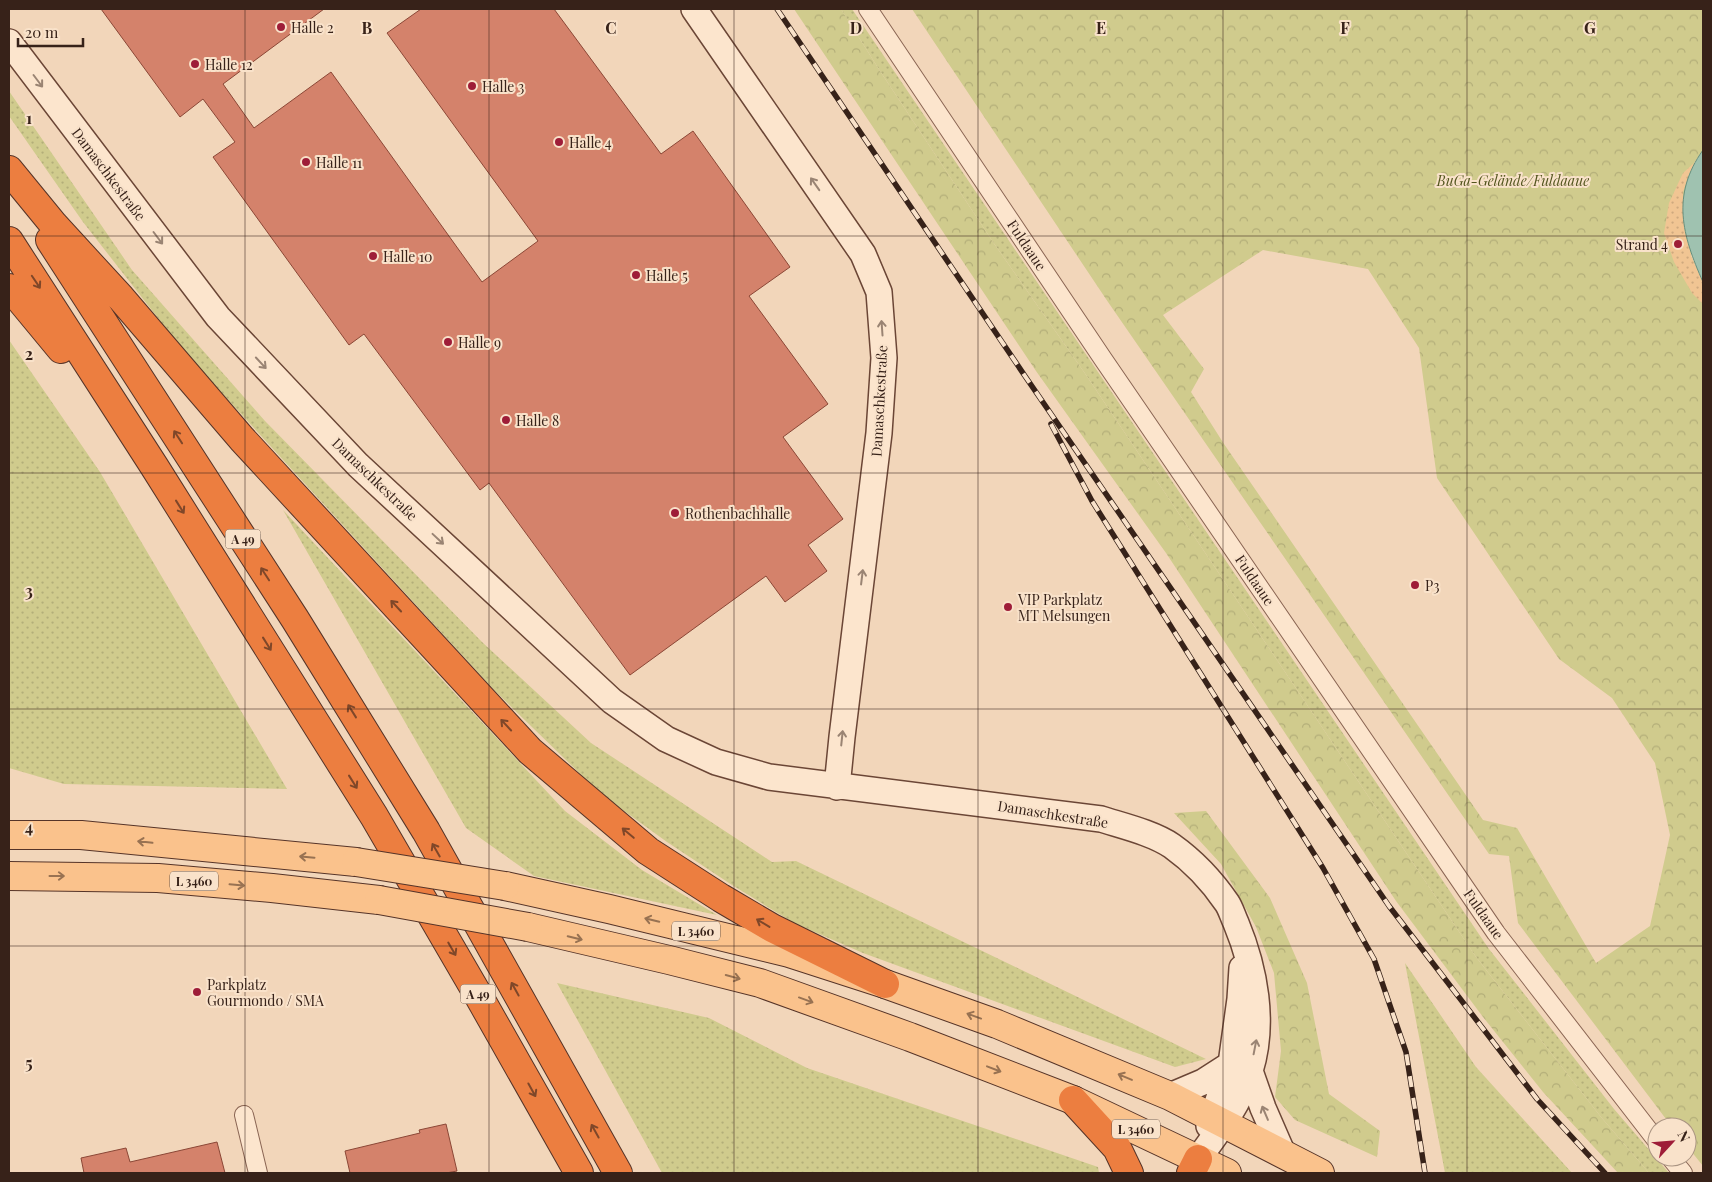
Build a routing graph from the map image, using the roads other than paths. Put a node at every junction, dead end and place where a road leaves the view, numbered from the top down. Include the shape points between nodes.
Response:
1 (694, 9) edge
2 (868, 9) edge
3 (9, 42) edge
4 (9, 170) edge
5 (9, 176) edge
6 (9, 241) edge
7 (9, 288) edge
8 (154, 466) junction
9 (837, 787) junction
10 (9, 834) edge
11 (9, 876) edge
12 (885, 984) junction
13 (1240, 1068) junction
14 (1170, 1096) junction
15 (1073, 1100) junction
16 (244, 1115) dead end
17 (1218, 1120) junction
18 (1647, 1128) edge
19 (1283, 1154) junction
20 (1195, 1166) edge
21 (258, 1173) edge
22 (579, 1173) edge
23 (618, 1173) edge
24 (1129, 1173) edge
25 (1227, 1173) edge
26 (1320, 1173) edge

9 -> 1 street, Damaschkestraße via 879,433 884,358 879,292 863,254
2 - 18 street, Fuldaaue via 1496,933
3 -> 9 street, Damaschkestraße via 218,317 358,465 612,701 666,740 716,762 769,777
12 -> 4 highway via 772,928 648,851 530,751 242,438
23 -> 5 highway, A 49 via 426,831 289,611
6 -> 8 highway, A 49
7 - 8 highway via 51,335
8 -> 22 highway, A 49 via 374,816
9 - 13 street, Damaschkestraße via 1101,819 1170,845 1195,864 1228,904 1244,943
12 -> 10 main road, L 3460, bridge via 789,953 505,886 356,862 81,835
11 -> 15 main road, L 3460, bridge via 158,878 272,888 379,900 528,927 760,984
14 -> 12 main road, L 3460 via 997,1024
13 - 14 street
13 - 17 street, Damaschkestraße via 1237,1100
19 -> 13 street, Damaschkestraße via 1263,1108
14 - 17 main road, L 3460
15 - 20 main road, L 3460
15 - 24 highway via 1117,1148
16 - 21 street
17 - 19 main road, L 3460
17 - 20 street, Damaschkestraße
19 - 26 main road, L 3460
20 - 25 main road, L 3460

